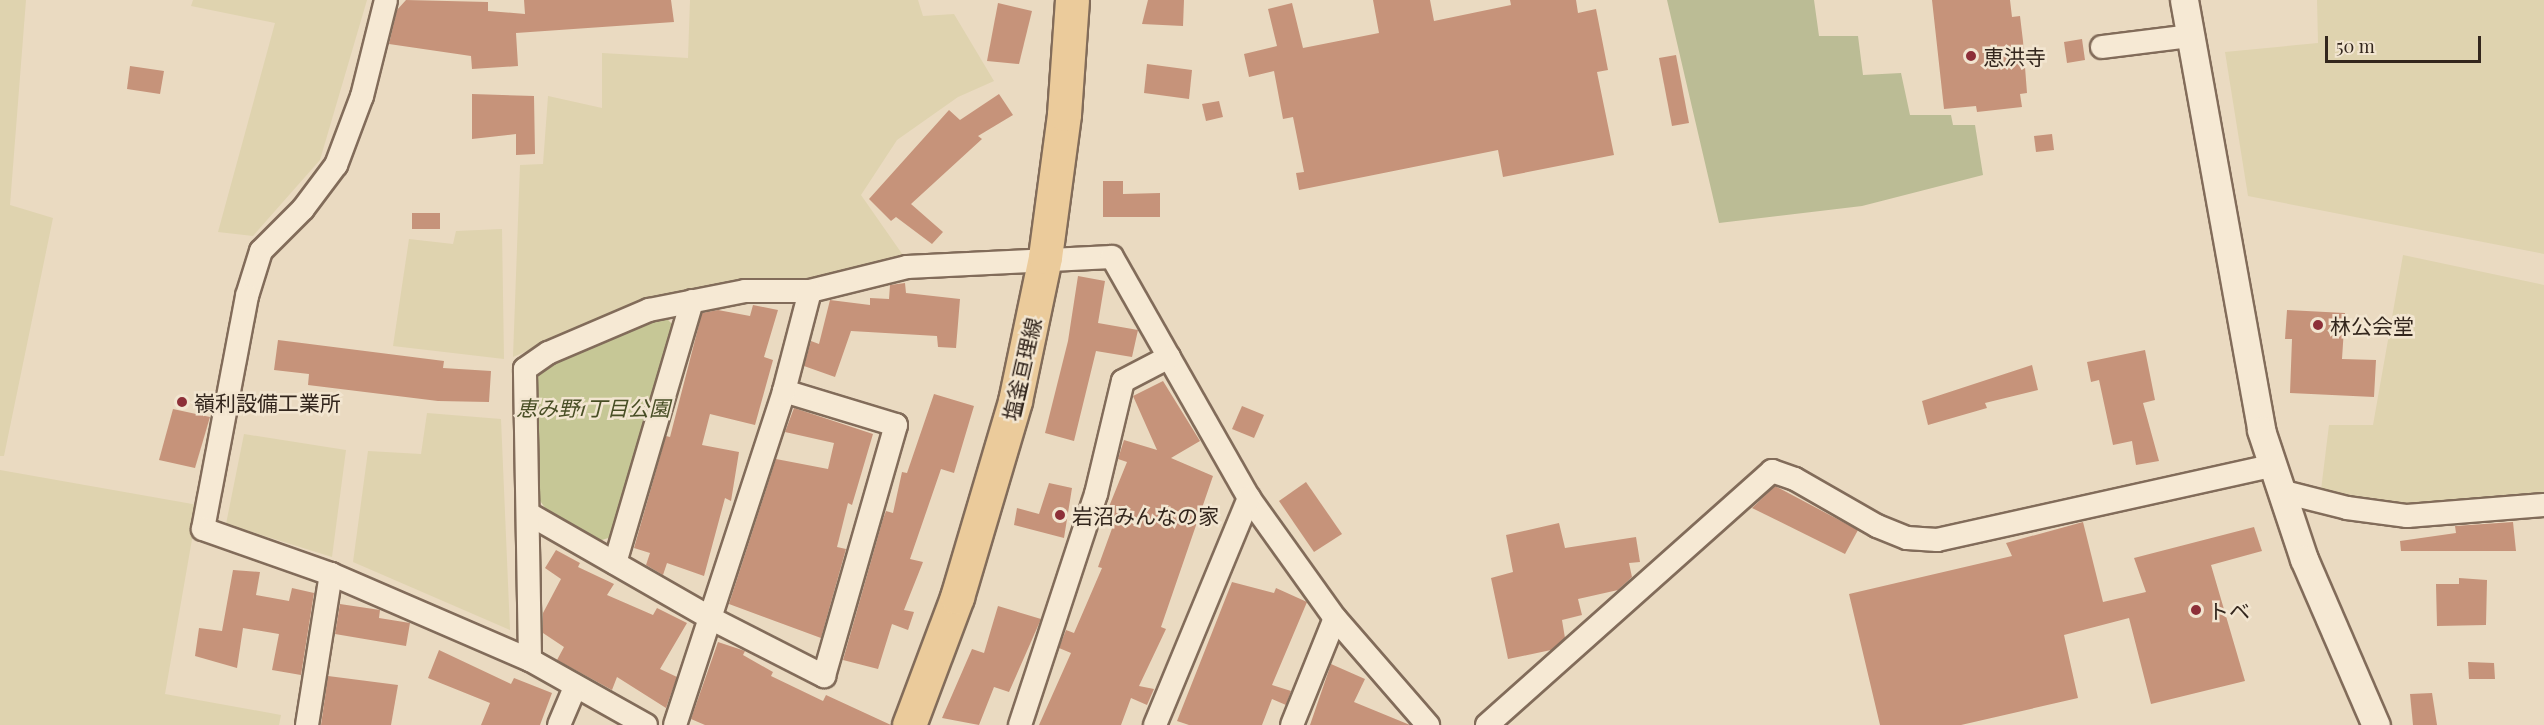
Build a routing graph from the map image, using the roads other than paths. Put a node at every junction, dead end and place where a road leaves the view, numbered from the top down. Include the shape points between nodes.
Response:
1 (386, 0) edge
2 (1072, 0) edge
3 (2184, 0) edge
4 (2190, 36) junction
5 (2102, 47) dead end
6 (1045, 257) junction
7 (810, 291) junction
8 (692, 301) junction
9 (1169, 357) junction
10 (784, 391) junction
11 (2276, 478) junction
12 (1249, 498) junction
13 (2544, 505) edge
14 (529, 514) junction
15 (615, 563) junction
16 (331, 574) junction
17 (1335, 618) junction
18 (712, 619) junction
19 (530, 660) junction
20 (574, 689) junction
21 (306, 725) edge
22 (559, 725) edge
23 (646, 725) edge
24 (675, 725) edge
25 (909, 725) edge
26 (1020, 725) edge
27 (1155, 725) edge
28 (1292, 725) edge
29 (1428, 725) edge
30 (1487, 725) edge
31 (2376, 725) edge

1 - 16 street via 362,96 336,165 303,209 261,251 247,296 202,529
2 - 6 main road, 塩釜亘理線 via 1064,114
3 - 4 street
4 - 5 street
4 - 11 street via 2261,430
6 - 7 street via 907,267
6 - 9 street via 1112,256
6 - 25 main road, 塩釜亘理線 via 999,462 957,597
7 - 8 street via 745,291
7 - 10 street
8 - 14 street via 649,310 548,352 525,369
8 - 15 street
9 - 12 street
9 - 26 street via 1123,381 1096,494
10 - 18 street
10 - 18 street via 896,424 824,676
11 - 13 street via 2347,508 2407,516
11 - 30 street via 1937,540 1908,538 1877,526 1795,478 1772,471
11 - 31 street
12 - 17 street
12 - 27 street
14 - 15 street
14 - 19 street
15 - 18 street
16 - 19 street
16 - 21 street
17 - 28 street
17 - 29 street
18 - 24 street
19 - 20 street
20 - 22 street
20 - 23 street

